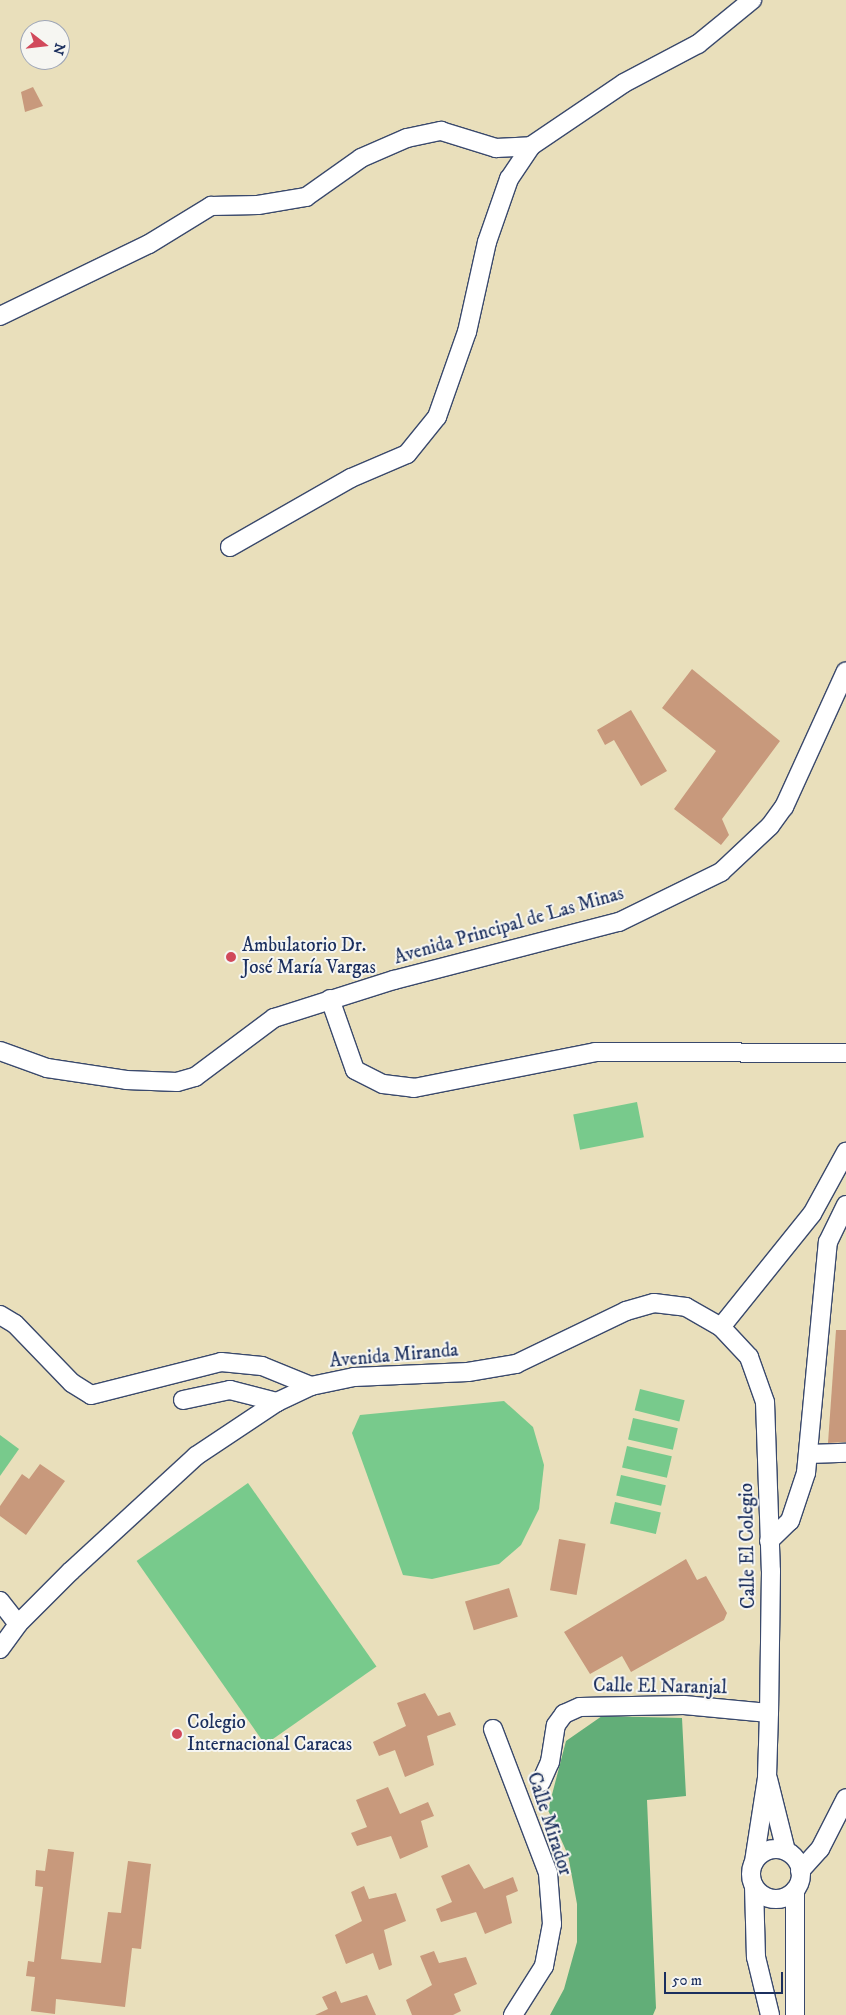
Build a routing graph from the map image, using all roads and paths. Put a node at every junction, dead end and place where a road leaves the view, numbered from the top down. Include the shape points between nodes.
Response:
1 (752, 0) edge
2 (531, 146) junction
3 (0, 316) edge
4 (230, 547) dead end
5 (846, 671) edge
6 (330, 999) junction
7 (0, 1051) edge
8 (846, 1053) edge
9 (846, 1152) edge
10 (846, 1205) edge
11 (0, 1316) edge
12 (722, 1327) junction
13 (311, 1386) junction
14 (183, 1400) dead end
15 (277, 1402) junction
16 (846, 1453) edge
17 (808, 1454) junction
18 (769, 1541) junction
19 (0, 1601) edge
20 (18, 1624) junction
21 (0, 1649) edge
22 (769, 1713) junction
23 (493, 1730) dead end
24 (767, 1778) junction
25 (541, 1782) dead end
26 (846, 1798) edge
27 (786, 1851) junction
28 (754, 1862) junction
29 (800, 1870) junction
30 (754, 1886) junction
31 (795, 1890) junction
32 (513, 2015) edge
33 (770, 2015) edge
34 (795, 2015) edge

1 - 2 street via 698,44 624,83
2 - 3 street via 496,148 441,131 407,138 361,158 306,197 258,205 211,206 149,244
2 - 4 street via 509,180 488,242 467,332 437,417 408,454 343,483
5 - 6 street, Avenida Principal de Las Minas via 784,807 721,872 619,922
6 - 7 street, Avenida Principal de Las Minas via 274,1018 195,1076 177,1082 126,1080 47,1068
6 - 8 street via 355,1070 383,1084 414,1088 595,1052
9 - 12 street via 812,1214
10 - 17 street via 828,1242
11 - 13 street via 15,1324 72,1382 92,1395 221,1362 262,1366
12 - 13 street, Avenida Miranda via 686,1306 654,1303 626,1311 516,1364 468,1372 354,1377
12 - 18 street, Calle El Colegio via 749,1357 765,1402
13 - 15 street, Avenida Miranda
14 - 15 street via 230,1390
15 - 20 street, Avenida Miranda via 196,1456
16 - 17 street
17 - 18 street via 790,1521
18 - 22 street, Calle El Colegio
19 - 20 street
20 - 21 street
22 - 24 street, Calle El Colegio
22 - 25 street, Calle El Naranjal via 684,1706 580,1707 564,1714 556,1725 550,1762
23 - 32 street, Calle Mirador via 548,1873 552,1924 544,1966
24 - 27 street, Calle El Colegio
24 - 28 street, Calle El Colegio
26 - 29 street via 820,1849
27 - 28 street via 768,1850
27 - 29 street, Calle El Colegio
28 - 30 street, Calle El Colegio
29 - 31 street
30 - 31 street via 773,1898
30 - 33 street, Calle El Colegio via 756,1957
31 - 34 street

